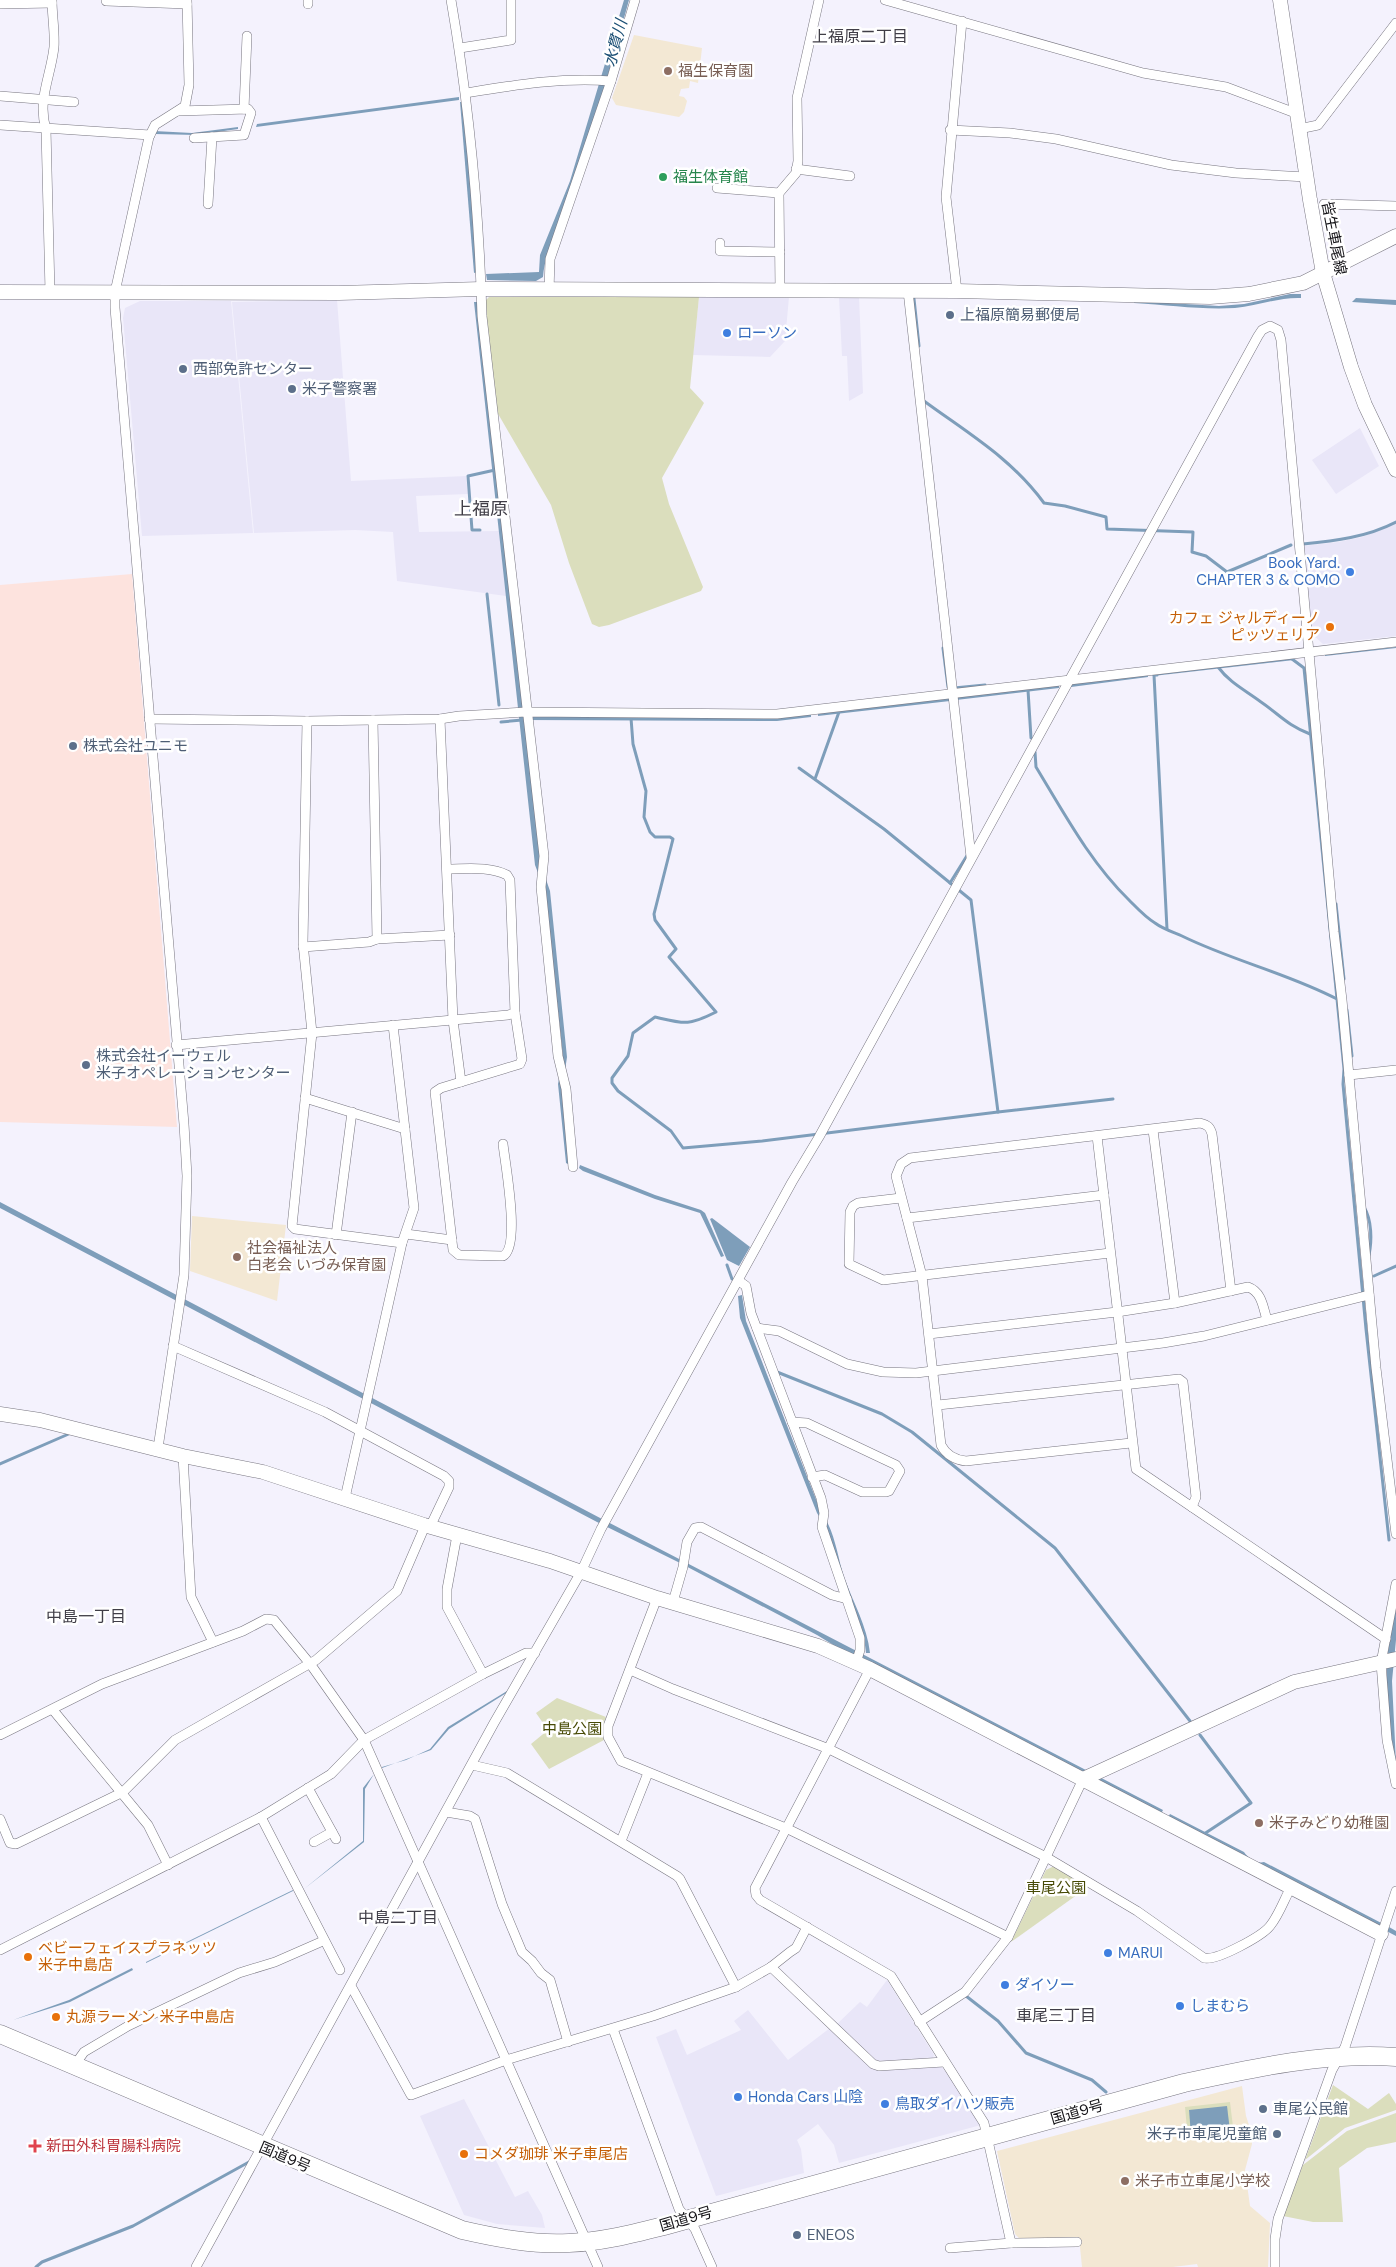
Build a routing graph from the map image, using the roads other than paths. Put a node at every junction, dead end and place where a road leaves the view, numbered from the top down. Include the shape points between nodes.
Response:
1 (451, 0) edge
2 (511, 0) edge
3 (635, 0) edge
4 (819, 0) edge
5 (885, 0) edge
6 (1280, 0) edge
7 (52, 1) edge
8 (106, 1) edge
9 (187, 2) edge
10 (0, 4) edge
11 (922, 5) edge
12 (962, 21) junction
13 (1396, 23) edge
14 (247, 36) dead end
15 (460, 48) junction
16 (611, 81) junction
17 (466, 93) junction
18 (0, 96) edge
19 (43, 98) junction
20 (74, 102) dead end
21 (244, 109) junction
22 (178, 110) junction
23 (1298, 114) junction
24 (0, 125) edge
25 (46, 129) junction
26 (1299, 129) junction
27 (950, 130) junction
28 (150, 135) junction
29 (212, 137) junction
30 (194, 138) dead end
31 (796, 169) junction
32 (850, 176) dead end
33 (1306, 177) junction
34 (718, 188) dead end
35 (779, 193) junction
36 (208, 204) dead end
37 (1324, 204) dead end
38 (1396, 206) edge
39 (1396, 236) edge
40 (720, 242) dead end
41 (780, 252) junction
42 (1323, 273) junction
43 (481, 290) junction
44 (549, 291) junction
45 (780, 291) junction
46 (908, 291) junction
47 (957, 291) junction
48 (0, 292) edge
49 (50, 292) junction
50 (115, 292) junction
51 (1396, 470) edge
52 (1396, 642) edge
53 (1308, 651) junction
54 (1068, 680) junction
55 (951, 694) junction
56 (527, 716) junction
57 (150, 719) junction
58 (440, 719) junction
59 (373, 720) junction
60 (307, 721) junction
61 (971, 857) junction
62 (447, 870) junction
63 (450, 935) junction
64 (377, 939) junction
65 (304, 948) junction
66 (516, 1012) junction
67 (453, 1020) junction
68 (393, 1025) junction
69 (312, 1033) junction
70 (176, 1045) junction
71 (1396, 1070) edge
72 (1349, 1075) junction
73 (461, 1082) junction
74 (305, 1098) junction
75 (352, 1112) junction
76 (405, 1129) junction
77 (1153, 1130) junction
78 (1097, 1136) junction
79 (504, 1144) dead end
80 (573, 1167) dead end
81 (1104, 1195) junction
82 (901, 1198) junction
83 (907, 1218) junction
84 (336, 1234) junction
85 (404, 1239) junction
86 (452, 1240) junction
87 (1110, 1254) junction
88 (922, 1276) junction
89 (739, 1281) junction
90 (1231, 1291) junction
91 (1369, 1295) junction
92 (1175, 1303) junction
93 (1117, 1312) junction
94 (1267, 1320) junction
95 (757, 1328) junction
96 (928, 1334) junction
97 (173, 1346) junction
98 (1121, 1348) junction
99 (934, 1371) junction
100 (1125, 1384) junction
101 (938, 1405) junction
102 (0, 1414) edge
103 (792, 1422) junction
104 (360, 1431) junction
105 (1132, 1443) junction
106 (158, 1448) junction
107 (183, 1456) junction
108 (812, 1477) junction
109 (345, 1498) junction
110 (1192, 1508) junction
111 (428, 1526) junction
112 (1396, 1534) edge
113 (457, 1535) junction
114 (581, 1572) junction
115 (1396, 1584) edge
116 (657, 1598) junction
117 (847, 1599) junction
118 (672, 1602) junction
119 (1386, 1640) junction
120 (213, 1642) junction
121 (535, 1653) junction
122 (858, 1656) junction
123 (1396, 1659) edge
124 (1381, 1663) junction
125 (311, 1664) junction
126 (870, 1669) junction
127 (630, 1670) junction
128 (483, 1674) junction
129 (53, 1710) junction
130 (0, 1735) edge
131 (364, 1740) junction
132 (828, 1749) junction
133 (472, 1765) junction
134 (648, 1773) junction
135 (1082, 1779) junction
136 (1396, 1784) edge
137 (308, 1788) junction
138 (123, 1792) junction
139 (446, 1812) junction
140 (261, 1817) junction
141 (0, 1819) edge
142 (788, 1829) junction
143 (621, 1841) junction
144 (314, 1842) dead end
145 (1046, 1857) junction
146 (419, 1863) junction
147 (168, 1865) junction
148 (1290, 1887) junction
149 (1396, 1891) edge
150 (806, 1927) junction
151 (1383, 1927) junction
152 (1008, 1937) junction
153 (323, 1941) junction
154 (0, 1950) edge
155 (771, 1967) junction
156 (340, 1970) dead end
157 (351, 1986) junction
158 (736, 1987) junction
159 (919, 2022) junction
160 (613, 2029) junction
161 (0, 2034) edge
162 (568, 2042) junction
163 (1340, 2057) junction
164 (1396, 2057) edge
165 (506, 2060) junction
166 (944, 2062) junction
167 (74, 2066) junction
168 (988, 2137) junction
169 (262, 2147) junction
170 (686, 2219) junction
171 (586, 2242) junction
172 (1077, 2242) dead end
173 (1011, 2243) junction
174 (950, 2248) dead end
175 (196, 2267) edge
176 (598, 2267) edge
177 (712, 2267) edge
178 (1275, 2267) edge

1 - 15 street
2 - 15 street via 511,40
3 - 16 street
4 - 31 street via 797,98
5 - 11 street
6 - 23 street, 皆生車尾線
7 - 10 street
7 - 19 street via 54,48
8 - 9 street
9 - 22 street via 189,85 185,106
11 - 12 street
12 - 23 street via 1143,72 1226,87
12 - 27 street
13 - 26 street via 1318,125
14 - 21 street
15 - 17 street
16 - 17 street via 546,81
16 - 44 street via 550,259
17 - 43 street
18 - 19 street
19 - 20 street
19 - 25 street
21 - 22 street
21 - 29 street via 248,109 252,117 244,135
22 - 28 street via 155,125
23 - 26 street, 皆生車尾線
24 - 25 street
25 - 28 street
25 - 49 street
26 - 33 street, 皆生車尾線
27 - 33 street via 1056,139 1172,165
27 - 47 street via 946,197
28 - 50 street
29 - 30 street
29 - 36 street
31 - 32 street
31 - 35 street
33 - 42 street, 皆生車尾線
34 - 35 street
35 - 41 street
37 - 38 street
39 - 42 street
40 - 41 street via 720,250
41 - 45 street
42 - 47 street via 1302,283 1274,290 1210,297
42 - 51 street, 皆生車尾線 via 1350,367
43 - 44 street
43 - 50 street
43 - 56 street
44 - 45 street
45 - 46 street
46 - 47 street
46 - 55 street
48 - 49 street
49 - 50 street
50 - 57 street
52 - 53 street
53 - 54 street
53 - 54 street via 1281,340 1278,330 1270,326 1258,336
53 - 72 street
54 - 55 street
54 - 61 street
55 - 56 street via 777,714
55 - 61 street
56 - 58 street via 516,712
56 - 80 street via 544,867 541,887
57 - 60 street
57 - 70 street
58 - 59 street
58 - 62 street
59 - 60 street
59 - 64 street
60 - 65 street
61 - 89 street
62 - 63 street
62 - 66 street via 476,869 508,875
63 - 64 street
63 - 67 street
64 - 65 street
65 - 69 street
66 - 67 street
66 - 73 street via 522,1056 520,1064
67 - 68 street
67 - 73 street
68 - 69 street
68 - 76 street
69 - 70 street
69 - 74 street
70 - 97 street via 187,1176 184,1275
71 - 72 street
72 - 91 street
73 - 86 street via 436,1090 435,1098
74 - 75 street
74 - 84 street via 292,1226
75 - 76 street
75 - 84 street
76 - 85 street via 414,1208
77 - 78 street
77 - 90 street via 1200,1123 1210,1128
77 - 92 street
78 - 81 street
78 - 82 street via 910,1158 901,1164 896,1176
79 - 86 street via 512,1225 507,1254 462,1256 454,1252
81 - 83 street
81 - 87 street
82 - 83 street
82 - 88 street via 853,1206 850,1212 849,1264 883,1280
83 - 88 street
84 - 85 street
85 - 86 street
85 - 104 street
87 - 88 street
87 - 93 street
88 - 96 street
89 - 95 street via 746,1286
89 - 114 street
90 - 92 street
90 - 94 street via 1253,1289 1260,1296
91 - 94 street
91 - 112 street
92 - 93 street
93 - 96 street
93 - 98 street
94 - 98 street via 1204,1336
95 - 99 street via 779,1331 847,1364 868,1370 898,1374
95 - 103 street
96 - 99 street
97 - 104 street via 325,1412
97 - 106 street
98 - 99 street
98 - 100 street
99 - 101 street
100 - 101 street
100 - 105 street
100 - 110 street via 1179,1379 1183,1382 1196,1497
101 - 105 street via 942,1445 946,1452 959,1460
102 - 106 street via 40,1420
103 - 108 street
103 - 108 street via 807,1423 896,1464 900,1471 886,1492 862,1492 825,1475
104 - 109 street
104 - 111 street via 449,1481 450,1487
105 - 110 street via 1136,1468
106 - 107 street
107 - 109 street via 263,1472
107 - 120 street via 191,1597
108 - 117 street via 821,1498 823,1518
109 - 111 street
110 - 119 street
111 - 113 street
111 - 125 street via 397,1591
113 - 114 street
113 - 128 street via 447,1589 448,1607
114 - 116 street
114 - 121 street
115 - 119 street
116 - 118 street
116 - 127 street
117 - 118 street via 832,1595 704,1528 695,1528 687,1542
117 - 122 street via 860,1638
118 - 122 street
119 - 124 street
120 - 125 street via 266,1619 274,1620
120 - 129 street via 102,1684
121 - 128 street via 526,1653
121 - 133 street
122 - 126 street
123 - 124 street
124 - 135 street via 1294,1682
124 - 136 street via 1387,1740
125 - 131 street
125 - 138 street via 175,1740
126 - 132 street
126 - 135 street
127 - 132 street
127 - 134 street via 607,1733 621,1761
128 - 131 street
129 - 130 street
129 - 138 street
131 - 137 street via 331,1774
131 - 146 street
132 - 142 street
132 - 145 street
133 - 139 street
133 - 143 street via 507,1773
134 - 142 street
134 - 143 street
135 - 145 street
135 - 148 street
137 - 140 street
137 - 144 street via 334,1836
138 - 141 street via 16,1844 10,1843
138 - 147 street via 148,1825
139 - 146 street
139 - 162 street via 470,1816 475,1820 518,1944 550,1980
140 - 147 street
140 - 153 street
142 - 150 street via 755,1892 760,1900
142 - 152 street
143 - 158 street via 680,1880
145 - 148 street via 1137,1911 1208,1959 1220,1956 1266,1930
145 - 152 street
146 - 157 street
146 - 165 street
147 - 154 street
148 - 151 street
149 - 151 street
150 - 155 street via 796,1948
150 - 159 street via 891,1976
151 - 163 street
152 - 159 street via 965,1992
153 - 156 street
153 - 167 street via 239,1973 128,2026 84,2052
155 - 158 street
155 - 166 street via 873,2064
157 - 165 street via 411,2095
157 - 169 street
158 - 160 street
159 - 166 street
160 - 162 street
160 - 170 street via 668,2183
161 - 167 highway, 国道9号
162 - 165 street
163 - 164 highway, 国道9号
163 - 168 highway, 国道9号 via 1245,2070 1184,2083
163 - 178 street via 1332,2070 1278,2219
165 - 171 street
166 - 168 street via 984,2123
167 - 169 highway, 国道9号
168 - 170 highway, 国道9号
168 - 173 street
169 - 171 highway, 国道9号 via 462,2230 534,2242
169 - 175 street
170 - 171 highway, 国道9号
170 - 177 street via 695,2229
171 - 176 street
172 - 173 street
173 - 174 street

